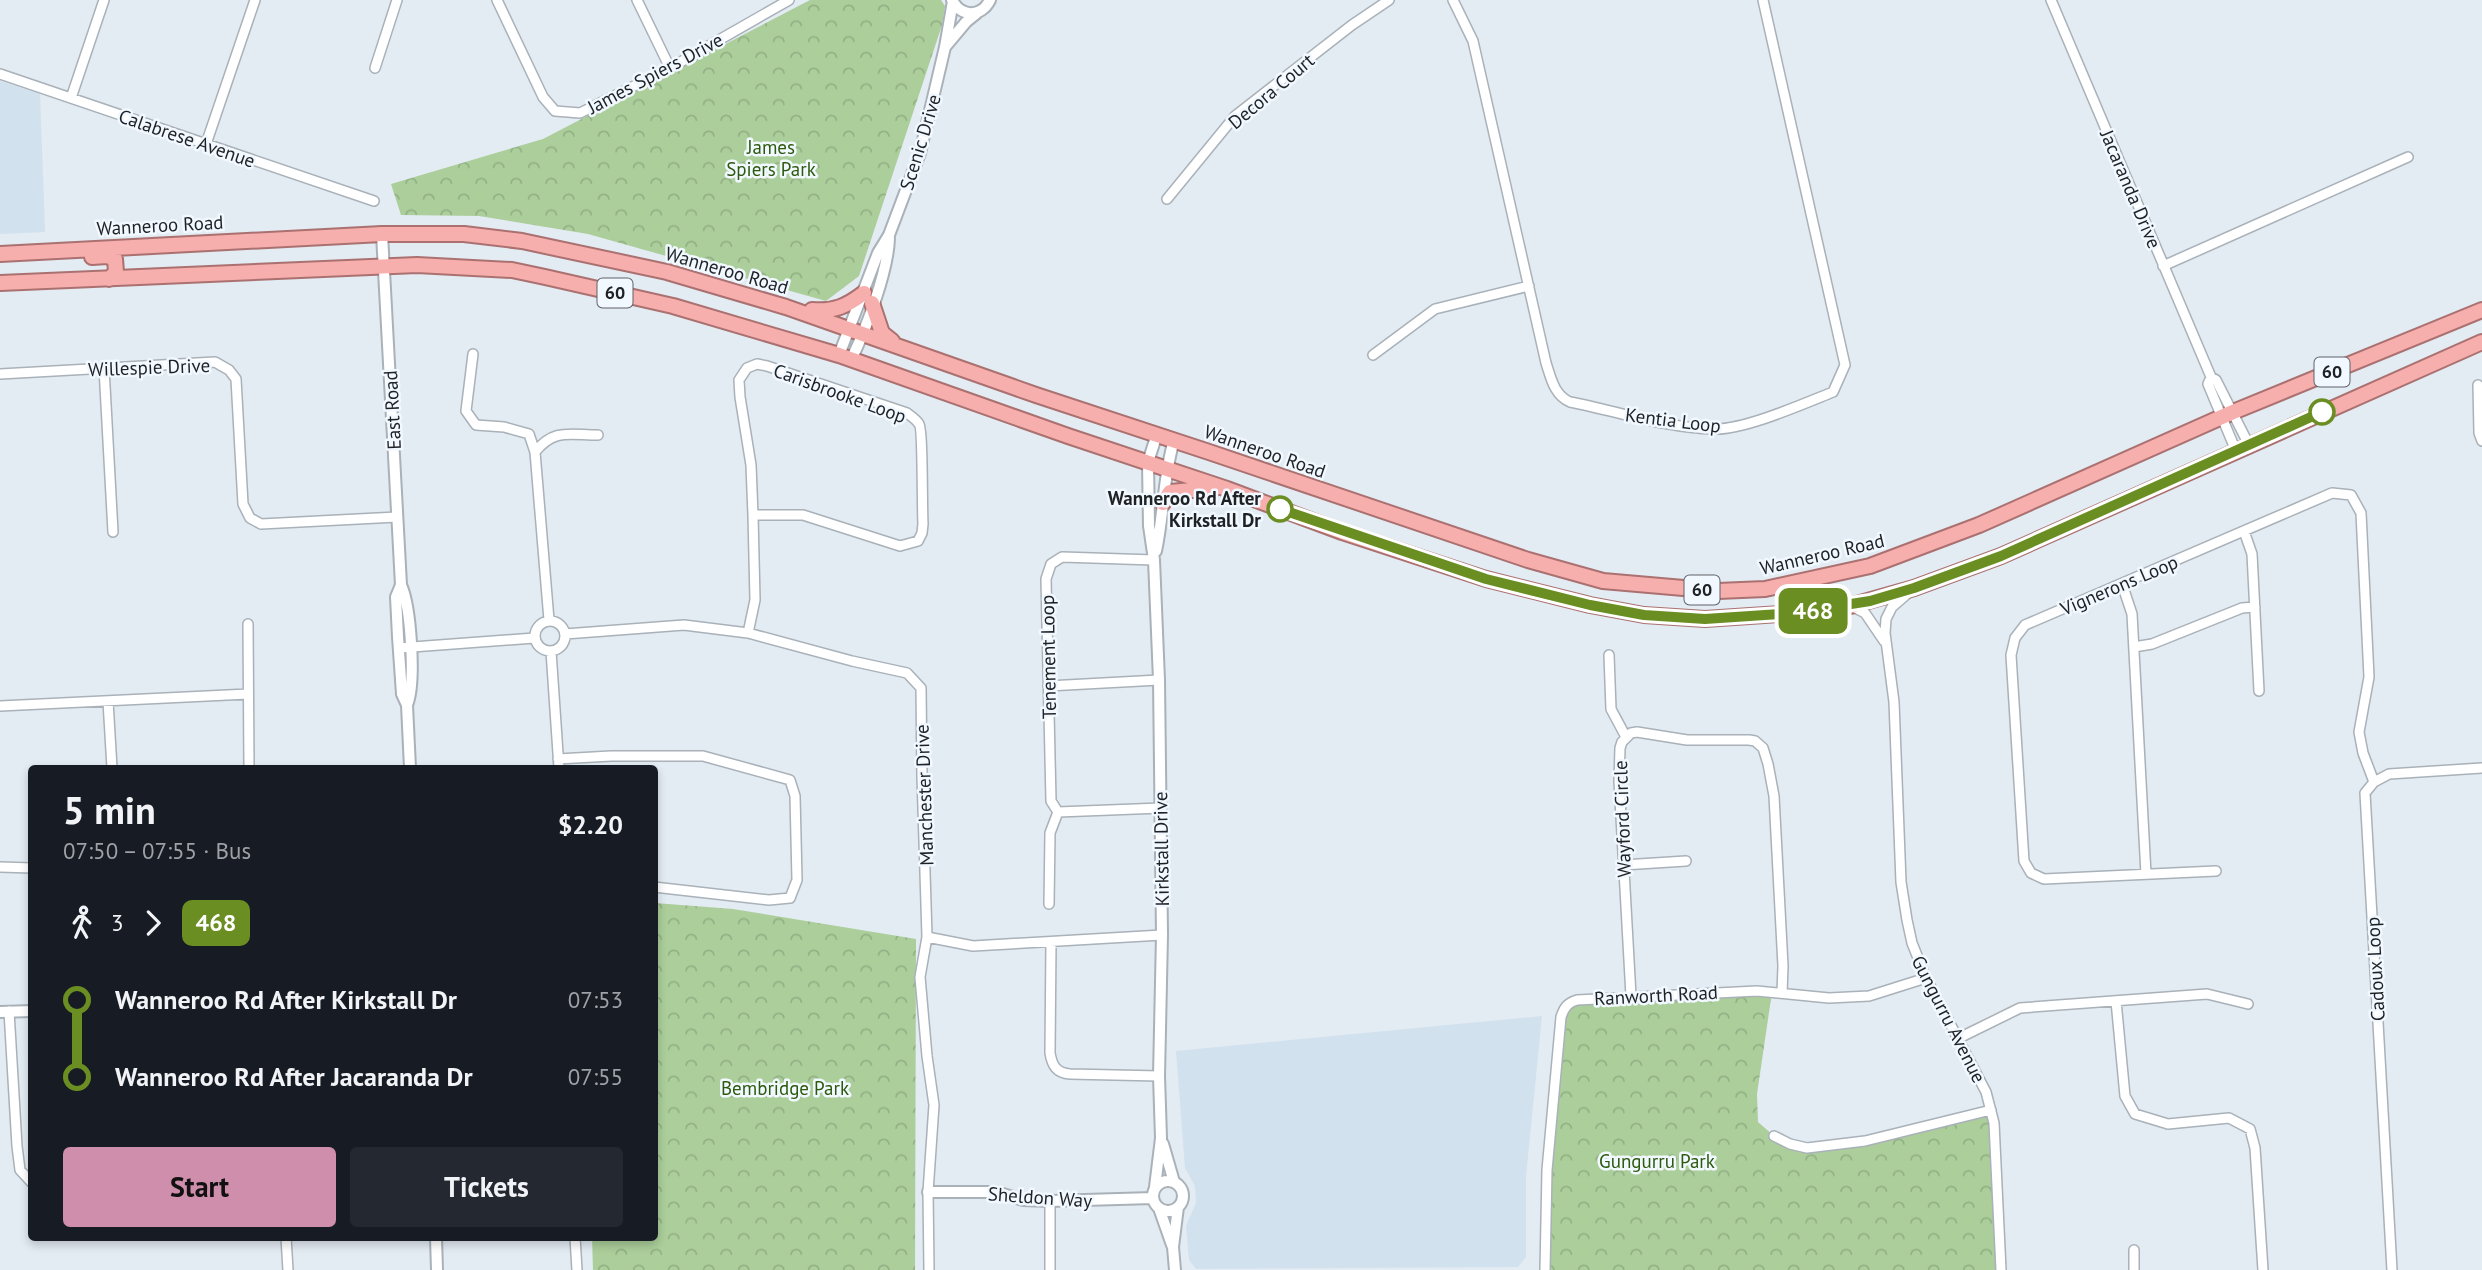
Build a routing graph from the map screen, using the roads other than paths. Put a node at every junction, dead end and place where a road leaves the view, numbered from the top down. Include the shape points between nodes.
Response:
1 (104, 0) edge
2 (255, 0) edge
3 (397, 0) edge
4 (497, 0) edge
5 (638, 0) edge
6 (789, 0) edge
7 (990, 0) edge
8 (1390, 0) edge
9 (1453, 0) edge
10 (1763, 0) edge
11 (952, 1) edge
12 (2055, 1) edge
13 (977, 13) junction
14 (945, 47) junction
15 (376, 68) dead end
16 (670, 68) junction
17 (0, 74) edge
18 (71, 98) junction
19 (206, 144) junction
20 (2408, 157) dead end
21 (1167, 199) dead end
22 (374, 201) dead end
23 (382, 234) junction
24 (0, 256) edge
25 (384, 266) junction
26 (2163, 266) junction
27 (109, 279) junction
28 (0, 283) edge
29 (1529, 286) junction
30 (868, 298) junction
31 (786, 307) junction
32 (2482, 310) edge
33 (857, 331) junction
34 (2482, 342) edge
35 (899, 346) junction
36 (473, 354) dead end
37 (1373, 355) dead end
38 (845, 358) junction
39 (104, 368) junction
40 (0, 374) edge
41 (2478, 385) dead end
42 (2227, 415) junction
43 (1157, 434) junction
44 (598, 435) dead end
45 (1174, 440) junction
46 (2482, 441) edge
47 (2242, 448) junction
48 (535, 452) junction
49 (1148, 463) junction
50 (1166, 468) junction
51 (1227, 489) junction
52 (1163, 503) junction
53 (752, 515) junction
54 (397, 517) junction
55 (113, 531) dead end
56 (2244, 531) junction
57 (1154, 560) junction
58 (2122, 583) junction
59 (1914, 588) junction
60 (1850, 606) junction
61 (2255, 607) junction
62 (548, 620) junction
63 (248, 624) dead end
64 (748, 633) junction
65 (565, 634) junction
66 (534, 638) junction
67 (1885, 642) junction
68 (2134, 647) junction
69 (405, 648) junction
70 (551, 651) junction
71 (1609, 655) dead end
72 (1159, 680) junction
73 (1048, 686) junction
74 (2259, 691) dead end
75 (248, 694) junction
76 (108, 701) junction
77 (0, 706) edge
78 (1626, 737) junction
79 (558, 764) edge
80 (112, 765) edge
81 (249, 765) edge
82 (410, 765) edge
83 (2482, 768) edge
84 (2374, 782) junction
85 (1161, 808) junction
86 (1058, 812) junction
87 (1686, 861) dead end
88 (1623, 865) junction
89 (0, 867) edge
90 (28, 868) edge
91 (2216, 871) dead end
92 (2146, 874) junction
93 (658, 887) edge
94 (1049, 904) dead end
95 (1162, 935) junction
96 (927, 937) junction
97 (1051, 942) junction
98 (1926, 978) junction
99 (1782, 993) junction
100 (1631, 996) junction
101 (2116, 1001) junction
102 (2248, 1004) dead end
103 (28, 1011) edge
104 (5, 1012) edge
105 (1957, 1039) junction
106 (1159, 1076) junction
107 (1991, 1110) junction
108 (1774, 1136) dead end
109 (1161, 1138) junction
110 (28, 1179) edge
111 (1174, 1182) junction
112 (928, 1192) junction
113 (1156, 1198) junction
114 (1050, 1201) junction
115 (1178, 1207) junction
116 (286, 1241) edge
117 (436, 1241) edge
118 (575, 1241) edge
119 (1173, 1247) junction
120 (2134, 1250) dead end
121 (288, 1270) edge
122 (437, 1270) edge
123 (577, 1270) edge
124 (929, 1270) edge
125 (1051, 1270) edge
126 (1175, 1270) edge
127 (1545, 1270) edge
128 (2001, 1270) edge
129 (2134, 1270) edge
130 (2263, 1270) edge
131 (2392, 1270) edge

1 - 18 street
2 - 19 street
3 - 15 street
4 - 16 street, James Spiers Drive via 543,97 555,111 580,113
5 - 16 street
6 - 16 street, James Spiers Drive
7 - 13 street, Scenic Drive
8 - 21 street, Decora Court via 1236,116
9 - 29 street, Kentia Loop via 1473,41
10 - 29 street, Kentia Loop via 1845,365 1833,392 1715,429 1637,419 1570,402 1556,390 1546,363
11 - 13 street via 962,12
11 - 14 street, Scenic Drive
12 - 26 street, Jacaranda Drive
13 - 14 street, Scenic Drive
14 - 30 street, Scenic Drive via 920,153 889,235 889,255
17 - 18 street, Calabrese Avenue
18 - 19 street, Calabrese Avenue
19 - 22 street, Calabrese Avenue
20 - 26 street
23 - 24 highway, Wanneroo Road / 60
23 - 25 street, East Road
23 - 31 highway, Wanneroo Road / 60 via 464,234 522,240 667,272
24 - 27 highway, 60 via 16,260 107,256 115,259 117,266
25 - 27 highway, 60
25 - 38 highway, 60 via 512,270 673,306
25 - 54 street, East Road
26 - 42 street, Jacaranda Drive via 2216,380
27 - 28 highway, 60
29 - 37 street via 1435,309
30 - 31 highway via 832,311
30 - 33 street, Scenic Drive
30 - 35 highway via 882,333
31 - 33 highway, Wanneroo Road / 60
32 - 42 highway, Wanneroo Road / 60
33 - 35 highway, Wanneroo Road / 60
33 - 38 street, Scenic Drive
34 - 47 highway, 60
35 - 43 highway, Wanneroo Road / 60
36 - 48 street via 466,411 476,425 529,434
38 - 49 highway, 60
39 - 40 street, Willespie Drive
39 - 54 street, Willespie Drive via 215,362 229,370 236,379 243,504 250,519 261,524
39 - 55 street
41 - 46 street
42 - 45 highway, Wanneroo Road / 60 via 1979,525 1870,566 1739,592 1603,581
42 - 47 street, Jacaranda Drive
43 - 45 highway, Wanneroo Road / 60
43 - 49 street, Kirkstall Drive
44 - 48 street via 559,435 545,439
45 - 50 street, Kirkstall Drive
47 - 59 highway, 60 via 2001,556
48 - 62 street
49 - 50 highway, 60
49 - 57 street, Kirkstall Drive
50 - 51 highway, 60
50 - 52 street, Kirkstall Drive
51 - 52 highway via 1170,492
51 - 60 highway, 60 via 1486,579 1603,608 1705,619
52 - 57 street, Kirkstall Drive
53 - 53 street, Carisbrooke Loop via 751,465 739,389 747,368 767,366 907,413 920,425 923,524 918,541 900,546 803,515
53 - 64 street, Carisbrooke Loop via 755,600
54 - 69 street, East Road via 401,585 407,598
56 - 58 street, Vignerons Loop
56 - 61 street via 2252,554
56 - 84 street, Vignerons Loop via 2333,493 2351,495 2361,513 2369,677 2360,732
57 - 72 street, Kirkstall Drive
57 - 73 street, Tenement Loop via 1062,557 1051,564 1046,579
58 - 68 street via 2132,614
58 - 92 street, Vignerons Loop via 2025,625 2015,638 2011,655 2024,861 2031,873 2044,879
59 - 60 highway, 60
59 - 67 street, Gungurru Avenue via 1892,607 1886,619
60 - 67 street, Gungurru Avenue via 1865,613
61 - 68 street
61 - 74 street
62 - 65 street via 558,622
62 - 66 street via 536,628
63 - 75 street
64 - 65 street, Manchester Drive via 684,625
64 - 96 street, Manchester Drive via 907,673 921,688
65 - 70 street via 563,644
66 - 69 street
66 - 70 street via 542,649
67 - 98 street, Gungurru Avenue via 1894,702 1901,882 1912,943
68 - 92 street
69 - 82 street, East Road via 412,693 407,705
70 - 79 street
71 - 78 street via 1611,709
72 - 73 street
72 - 85 street, Kirkstall Drive
73 - 86 street, Tenement Loop via 1051,802
75 - 76 street
75 - 81 street
76 - 77 street
76 - 80 street
78 - 88 street, Wayford Circle via 1620,748 1619,781
78 - 99 street, Wayford Circle via 1637,732 1686,740 1749,740 1763,748 1774,796
79 - 93 street via 611,756 703,756 790,780 795,796 797,880 790,898 769,900
83 - 84 street via 2389,774
84 - 131 street, Cadoux Loop via 2365,793
85 - 86 street
85 - 95 street, Kirkstall Drive
86 - 94 street, Tenement Loop via 1050,833
87 - 88 street
88 - 100 street, Wayford Circle
89 - 90 street
91 - 92 street, Vignerons Loop
95 - 97 street
95 - 106 street, Kirkstall Drive
96 - 97 street via 973,946
96 - 112 street, Manchester Drive via 920,977 934,1105
97 - 106 street via 1050,1053 1054,1067 1063,1074
98 - 99 street, Ranworth Road via 1869,996
98 - 105 street, Gungurru Avenue
99 - 100 street, Ranworth Road
100 - 127 street, Ranworth Road via 1577,1000 1563,1009 1546,1170
101 - 102 street via 2207,994
101 - 105 street via 2020,1008
101 - 130 street via 2125,1096 2135,1114 2168,1124 2229,1118 2250,1129
103 - 104 street
104 - 110 street via 20,1170
105 - 107 street, Gungurru Avenue
106 - 109 street, Kirkstall Drive
107 - 108 street via 1864,1142 1807,1148
107 - 128 street, Gungurru Avenue
109 - 111 street, Kirkstall Drive
109 - 113 street, Kirkstall Drive
111 - 113 street via 1165,1181
111 - 115 street via 1182,1194
112 - 114 street, Sheldon Way via 996,1192
112 - 124 street, Manchester Drive
113 - 114 street, Sheldon Way
113 - 115 street via 1170,1211
113 - 119 street, Kirkstall Drive
114 - 125 street
115 - 119 street, Kirkstall Drive
116 - 121 street
117 - 122 street
118 - 123 street
119 - 126 street, Kirkstall Drive
120 - 129 street

